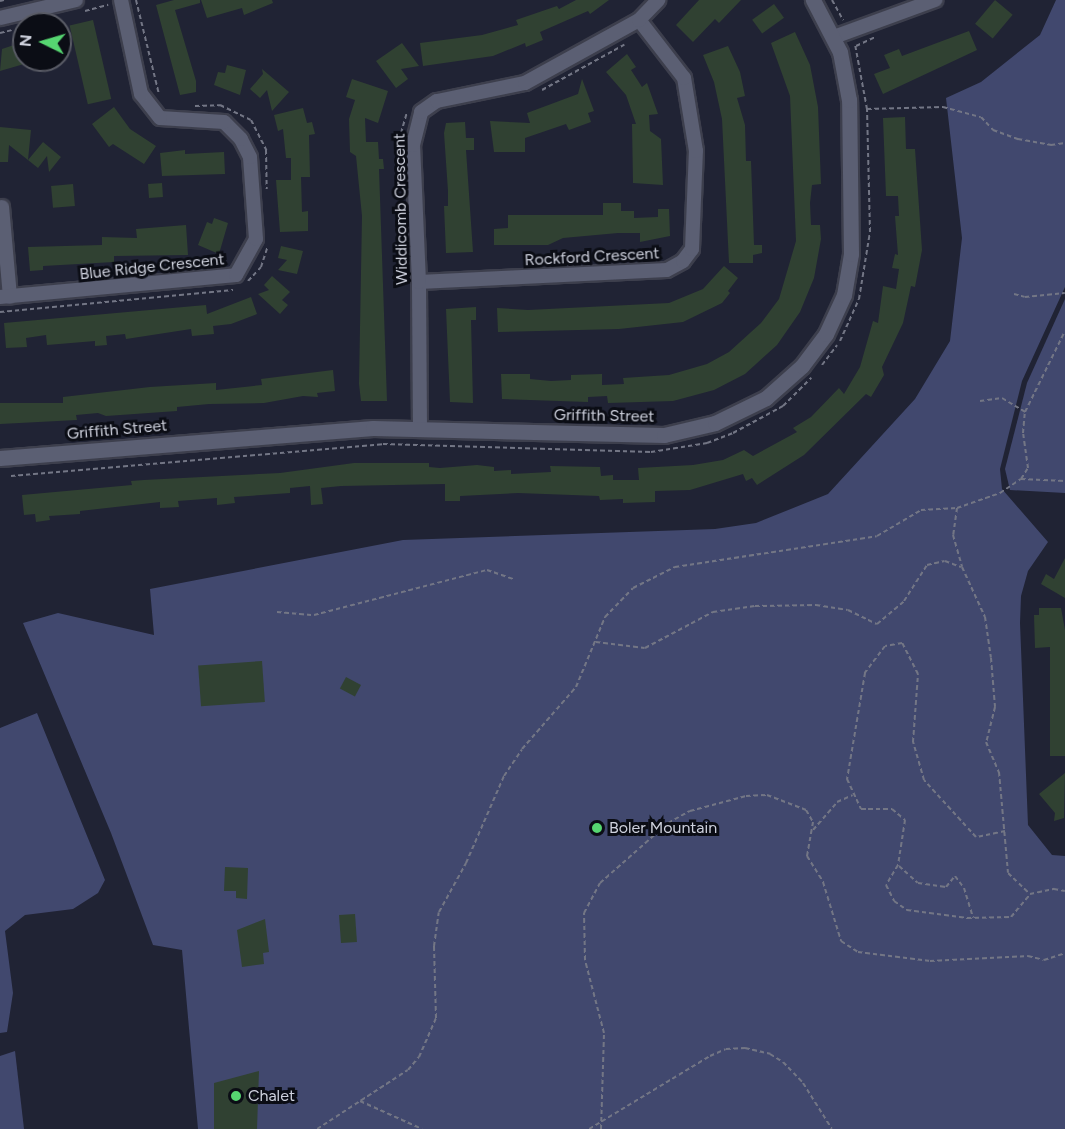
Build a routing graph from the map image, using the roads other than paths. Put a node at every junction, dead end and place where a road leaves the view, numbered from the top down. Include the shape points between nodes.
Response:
1 (76, 0) edge
2 (121, 0) edge
3 (658, 0) edge
4 (813, 0) edge
5 (935, 0) edge
6 (0, 18) edge
7 (639, 20) junction
8 (834, 37) junction
9 (2, 207) dead end
10 (419, 282) junction
11 (5, 297) edge
12 (420, 429) junction
13 (0, 458) edge

1 - 6 street
2 - 11 street, Blue Ridge Crescent via 141,94 160,118 224,122 241,139 250,157 256,239 236,275
3 - 7 street, Widdicomb Crescent
4 - 8 street, Griffith Street
5 - 8 street
7 - 10 street, Widdicomb Crescent via 525,83 437,101 421,112 413,145
7 - 10 street, Rockford Crescent via 684,78 696,151 692,249 683,261 667,270
8 - 12 street, Griffith Street via 849,100 851,254 844,295 826,334 802,366 766,398 715,423 664,435
9 - 11 street
10 - 12 street, Widdicomb Crescent
12 - 13 street, Griffith Street via 373,428

